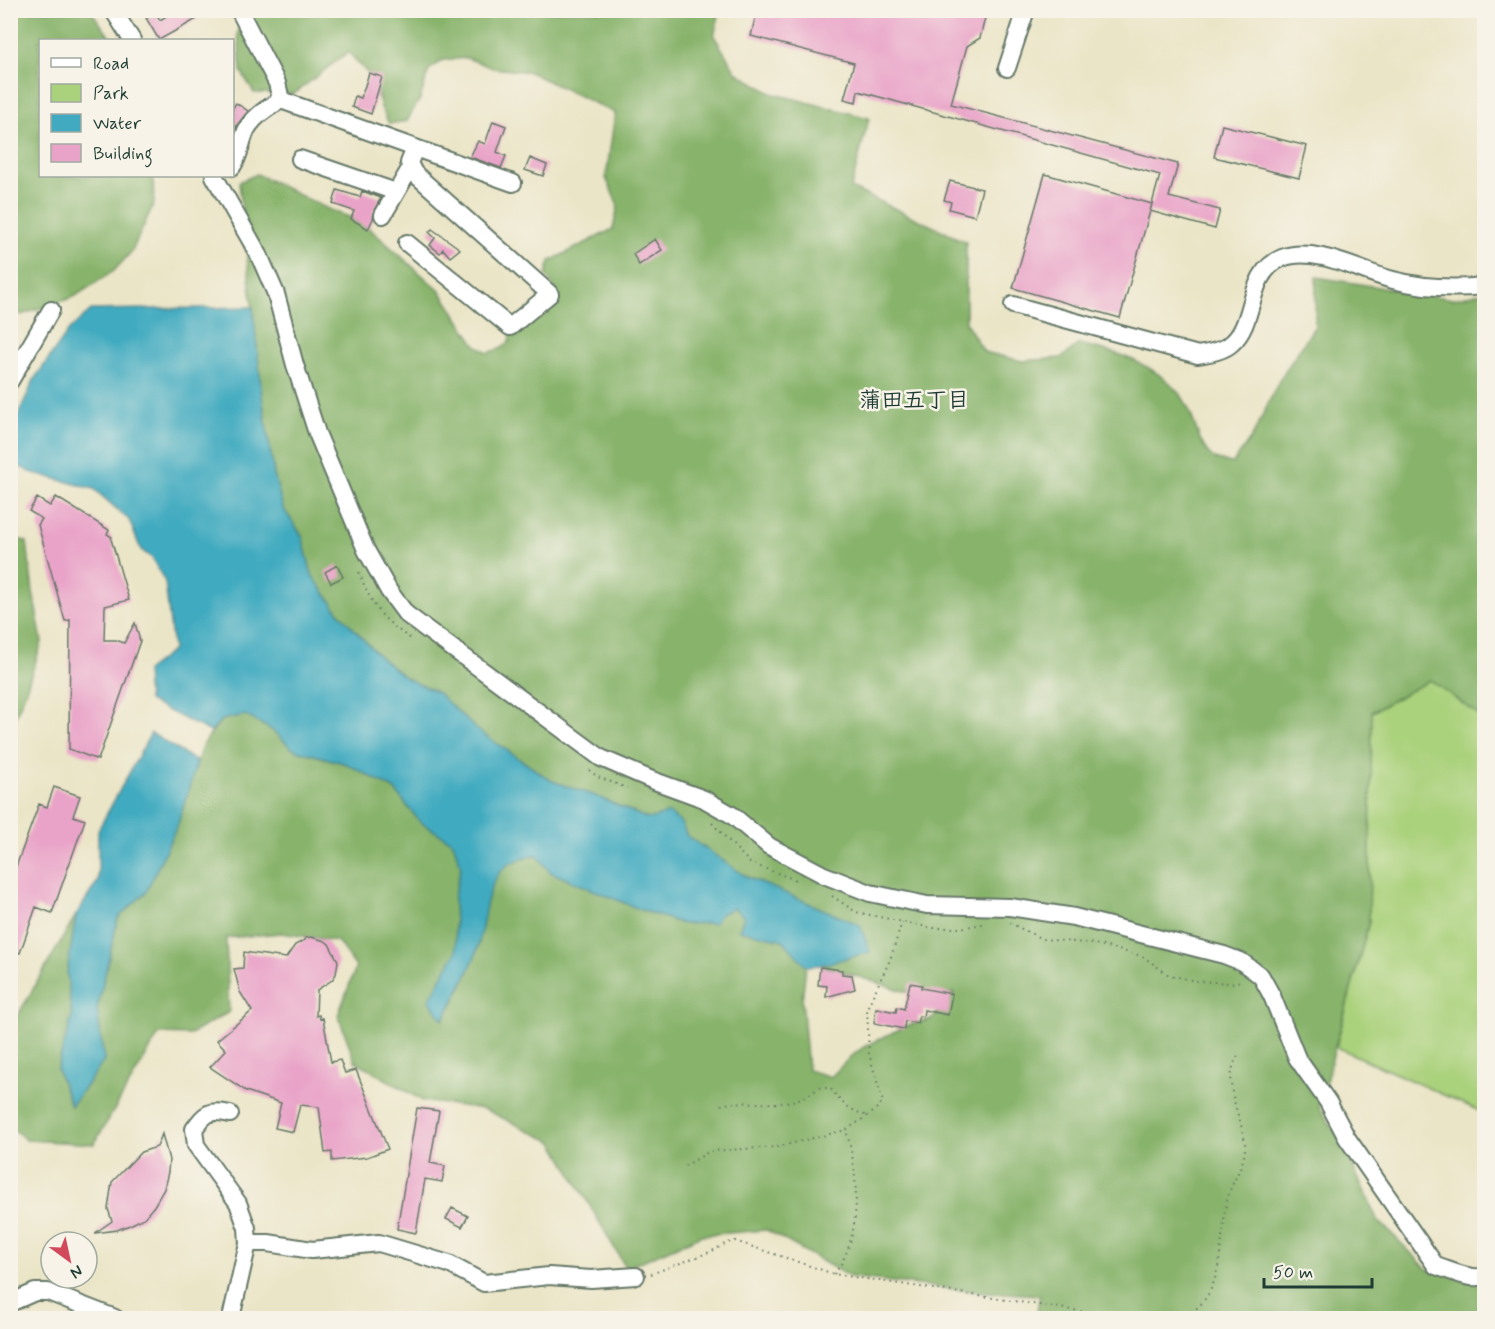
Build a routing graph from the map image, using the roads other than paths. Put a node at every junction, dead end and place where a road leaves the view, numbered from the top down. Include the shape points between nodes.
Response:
1 (113, 10) edge
2 (239, 10) edge
3 (1026, 10) edge
4 (131, 39) edge
5 (1007, 68) dead end
6 (281, 100) junction
7 (415, 148) junction
8 (300, 159) dead end
9 (234, 164) edge
10 (411, 167) junction
11 (220, 179) edge
12 (513, 183) dead end
13 (396, 192) junction
14 (382, 215) dead end
15 (407, 243) dead end
16 (1485, 286) edge
17 (1013, 305) dead end
18 (51, 310) dead end
19 (10, 381) edge
20 (230, 1113) dead end
21 (248, 1243) junction
22 (636, 1276) road end
23 (1485, 1276) edge
24 (10, 1303) edge
25 (115, 1318) edge
26 (231, 1318) edge

1 - 4 street
2 - 6 street via 277,83
3 - 5 street
6 - 7 street
6 - 9 street via 256,117 244,133
7 - 10 street
7 - 12 street
8 - 13 street
10 - 13 street
10 - 15 street via 550,294 510,327
11 - 23 street via 276,294 317,433 366,550 406,614 601,758 704,799 732,815 769,846 824,875 870,893 927,905 1010,907 1074,917 1242,962 1261,976 1297,1058 1436,1266 1459,1274
13 - 14 street
16 - 17 street via 1455,289 1394,280 1317,255 1296,255 1280,259 1265,272 1243,330 1231,345 1198,355
18 - 19 street
20 - 21 street via 216,1111 205,1115 194,1129 196,1145 238,1203
21 - 22 street via 312,1250 379,1244 449,1264 484,1283 549,1276
21 - 26 street
24 - 25 street via 35,1292 48,1292

